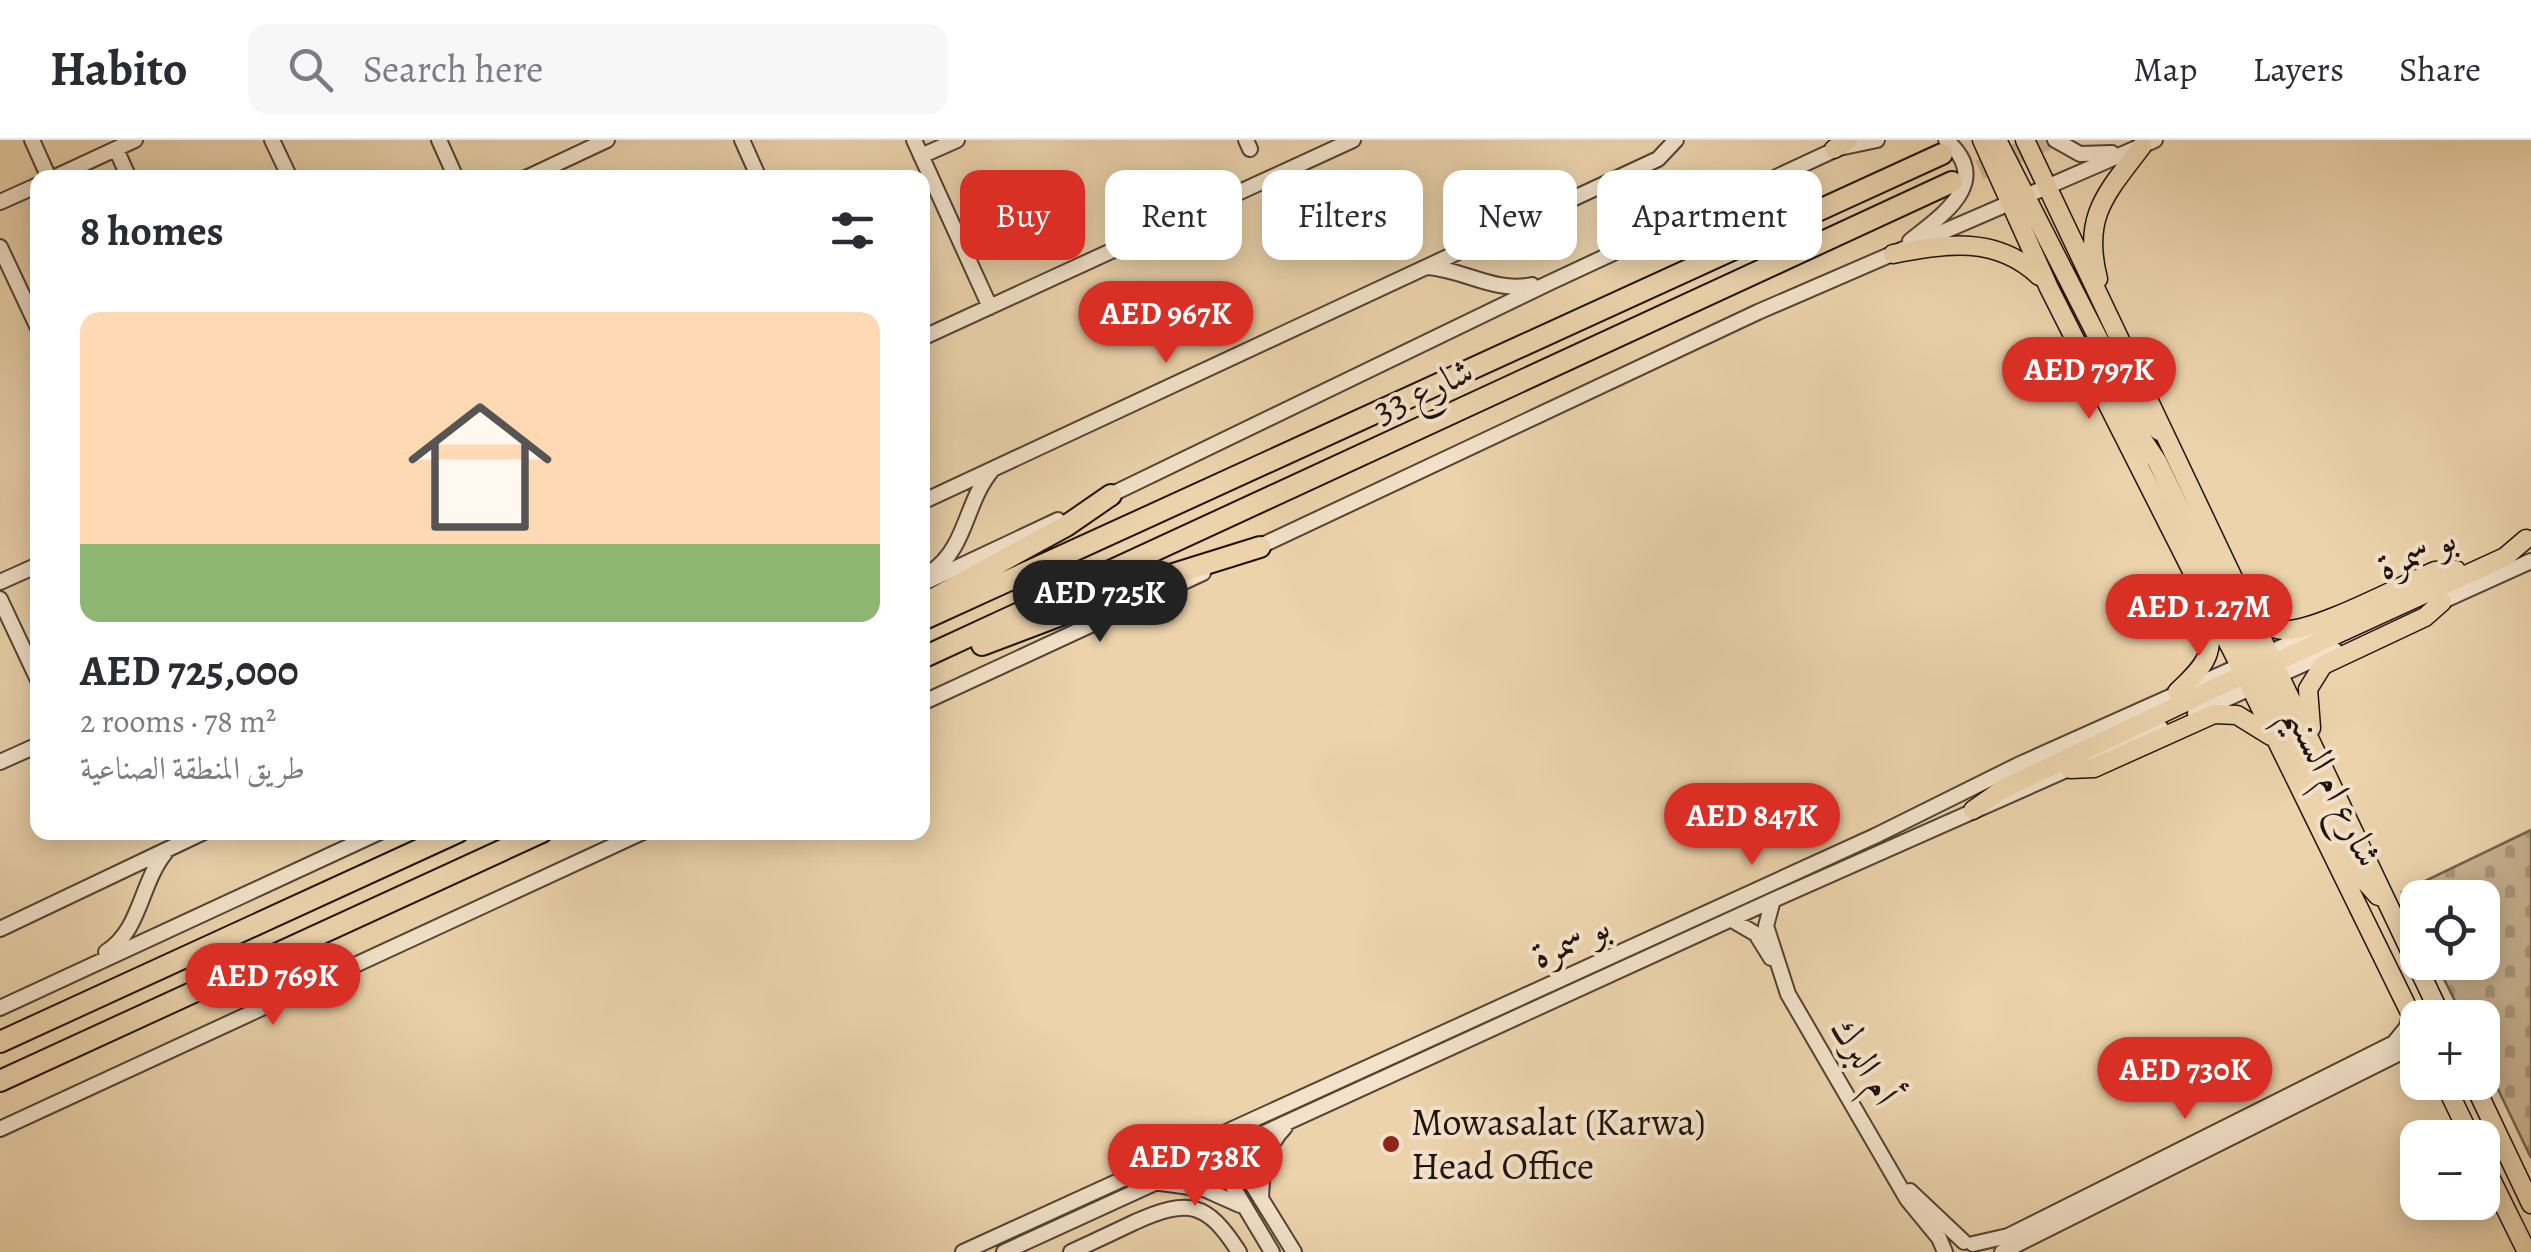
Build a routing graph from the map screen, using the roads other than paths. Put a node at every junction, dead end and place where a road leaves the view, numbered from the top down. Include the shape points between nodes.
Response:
1 (32, 140) edge
2 (136, 140) edge
3 (272, 140) edge
4 (439, 140) edge
5 (607, 140) edge
6 (742, 140) edge
7 (914, 140) edge
8 (957, 140) edge
9 (1353, 140) edge
10 (1676, 140) edge
11 (1856, 140) edge
12 (1877, 140) edge
13 (1982, 140) edge
14 (2000, 140) edge
15 (2025, 140) edge
16 (2055, 140) edge
17 (2148, 143) edge
18 (1841, 145) edge
19 (1944, 147) edge
20 (116, 149) junction
21 (921, 156) junction
22 (47, 170) edge
23 (69, 170) edge
24 (125, 170) edge
25 (286, 170) edge
26 (452, 170) edge
27 (543, 170) edge
28 (755, 170) edge
29 (927, 170) edge
30 (930, 176) edge
31 (1952, 182) tunnel mouth
32 (2046, 187) junction
33 (30, 188) edge
34 (2018, 200) junction
35 (0, 202) edge
36 (0, 246) edge
37 (1894, 254) junction
38 (1427, 266) junction
39 (1551, 282) junction
40 (2049, 288) junction
41 (990, 307) junction
42 (30, 311) edge
43 (2108, 318) junction
44 (930, 334) edge
45 (2072, 336) junction
46 (2170, 442) junction
47 (997, 465) junction
48 (1112, 495) junction
49 (930, 498) edge
50 (2173, 533) junction
51 (2529, 538) edge
52 (1260, 547) junction
53 (2531, 561) edge
54 (30, 569) edge
55 (2456, 570) junction
56 (930, 575) edge
57 (930, 577) edge
58 (0, 582) edge
59 (2233, 584) junction
60 (0, 598) edge
61 (930, 600) edge
62 (2442, 602) junction
63 (930, 616) edge
64 (930, 657) edge
65 (930, 658) edge
66 (30, 663) edge
67 (2258, 670) junction
68 (2177, 692) junction
69 (930, 699) edge
70 (2274, 739) junction
71 (30, 749) edge
72 (0, 762) edge
73 (2320, 762) junction
74 (2070, 769) junction
75 (1973, 810) junction
76 (186, 840) edge
77 (363, 840) edge
78 (441, 840) edge
79 (525, 840) edge
80 (626, 840) edge
81 (169, 848) junction
82 (1773, 900) junction
83 (2390, 908) junction
84 (1732, 920) junction
85 (0, 930) edge
86 (1778, 967) junction
87 (66, 977) junction
88 (2403, 1000) edge
89 (2433, 1000) edge
90 (0, 1008) edge
91 (2400, 1036) edge
92 (0, 1041) edge
93 (2400, 1054) edge
94 (0, 1080) edge
95 (2482, 1100) edge
96 (1293, 1120) junction
97 (0, 1130) edge
98 (1222, 1132) junction
99 (1205, 1140) junction
100 (1230, 1148) junction
101 (1214, 1156) junction
102 (2145, 1173) junction
103 (1156, 1183) junction
104 (1902, 1186) junction
105 (2500, 1197) edge
106 (1261, 1200) junction
107 (2531, 1204) edge
108 (1245, 1208) junction
109 (1973, 1246) edge
110 (963, 1252) edge
111 (1004, 1252) edge
112 (1071, 1252) edge
113 (1239, 1252) edge
114 (1272, 1252) edge
115 (1294, 1252) edge
116 (1946, 1252) edge
117 (2002, 1252) edge
118 (2527, 1252) edge

1 - 22 street
2 - 20 street
3 - 25 street
4 - 26 street
5 - 27 street
6 - 28 street
7 - 21 street
8 - 21 street
9 - 41 street
10 - 38 street via 1658,159
11 - 18 street
12 - 18 street
13 - 34 main road, شارع ام السنيم
14 - 32 main road via 2023,181
14 - 34 main road
15 - 32 main road, شارع ام السنيم
16 - 17 street via 2088,155
17 - 32 street, شارع 33
17 - 43 main road via 2106,194 2092,226
18 - 39 street
19 - 37 street via 1962,162 1962,191 1949,210
19 - 63 highway, شارع 33
20 - 23 street
20 - 24 street
21 - 29 street
30 - 41 street
31 - 64 highway, شارع 33
32 - 34 street, شارع 33
32 - 43 main road, شارع ام السنيم
33 - 35 street
34 - 37 street, شارع 33
34 - 40 main road, شارع ام السنيم
34 - 46 main road via 2136,408
36 - 42 street
37 - 40 main road via 1948,244 1997,249
37 - 52 street, شارع 33
38 - 39 street via 1503,288
38 - 47 street
39 - 48 street
40 - 45 main road, شارع ام السنيم
41 - 44 street
43 - 46 main road, شارع ام السنيم
45 - 50 main road, شارع ام السنيم
45 - 67 main road via 2157,461
46 - 59 main road, شارع ام السنيم
47 - 49 street
47 - 56 street via 971,502 955,550
48 - 57 street
48 - 61 highway
50 - 67 main road, شارع ام السنيم
50 - 68 main road via 2211,635 2206,660
51 - 55 street, بو سمرة
51 - 67 main road via 2505,558
52 - 65 highway
52 - 69 street, شارع 33
53 - 62 street, بو سمرة
54 - 58 street
55 - 59 main road via 2435,572 2286,630 2254,617
55 - 67 street, بو سمرة
59 - 67 main road, شارع ام السنيم
60 - 66 street
62 - 67 street, بو سمرة
62 - 73 main road via 2316,672 2306,700
67 - 68 street, بو سمرة
67 - 70 main road, شارع ام السنيم
67 - 73 main road, شارع ام السنيم
67 - 74 street, بو سمرة
67 - 75 main road via 2003,789
67 - 83 main road via 2360,876
68 - 98 street, بو سمرة
70 - 74 main road via 2238,715 2214,714 2094,768
70 - 88 main road, شارع ام السنيم
71 - 72 street
73 - 83 main road, شارع ام السنيم
74 - 75 street, بو سمرة
75 - 82 street, بو سمرة
76 - 81 street
77 - 87 street
78 - 92 highway
79 - 94 highway
80 - 97 street
81 - 85 street
81 - 87 street via 150,875 127,934
82 - 84 street, بو سمرة
82 - 86 street, أم البرك via 1766,922
83 - 89 main road, شارع ام السنيم
84 - 86 street, أم البرك via 1756,934
84 - 96 street, بو سمرة
86 - 104 street, أم البرك
87 - 90 street
91 - 102 street
93 - 102 street
95 - 107 main road
96 - 100 street, بو سمرة
96 - 106 street via 1267,1152
98 - 99 street, بو سمرة
98 - 100 street
99 - 101 street
99 - 110 street, بو سمرة
100 - 101 street, بو سمرة
100 - 106 street
101 - 103 street, بو سمرة
101 - 108 street
102 - 109 street
102 - 117 street
103 - 108 street via 1204,1188
103 - 111 street, بو سمرة
104 - 109 street, أم البرك
104 - 116 street, أم البرك
105 - 118 main road
106 - 115 street
108 - 114 street
109 - 116 street via 1955,1244
112 - 113 street via 1173,1206 1213,1218

